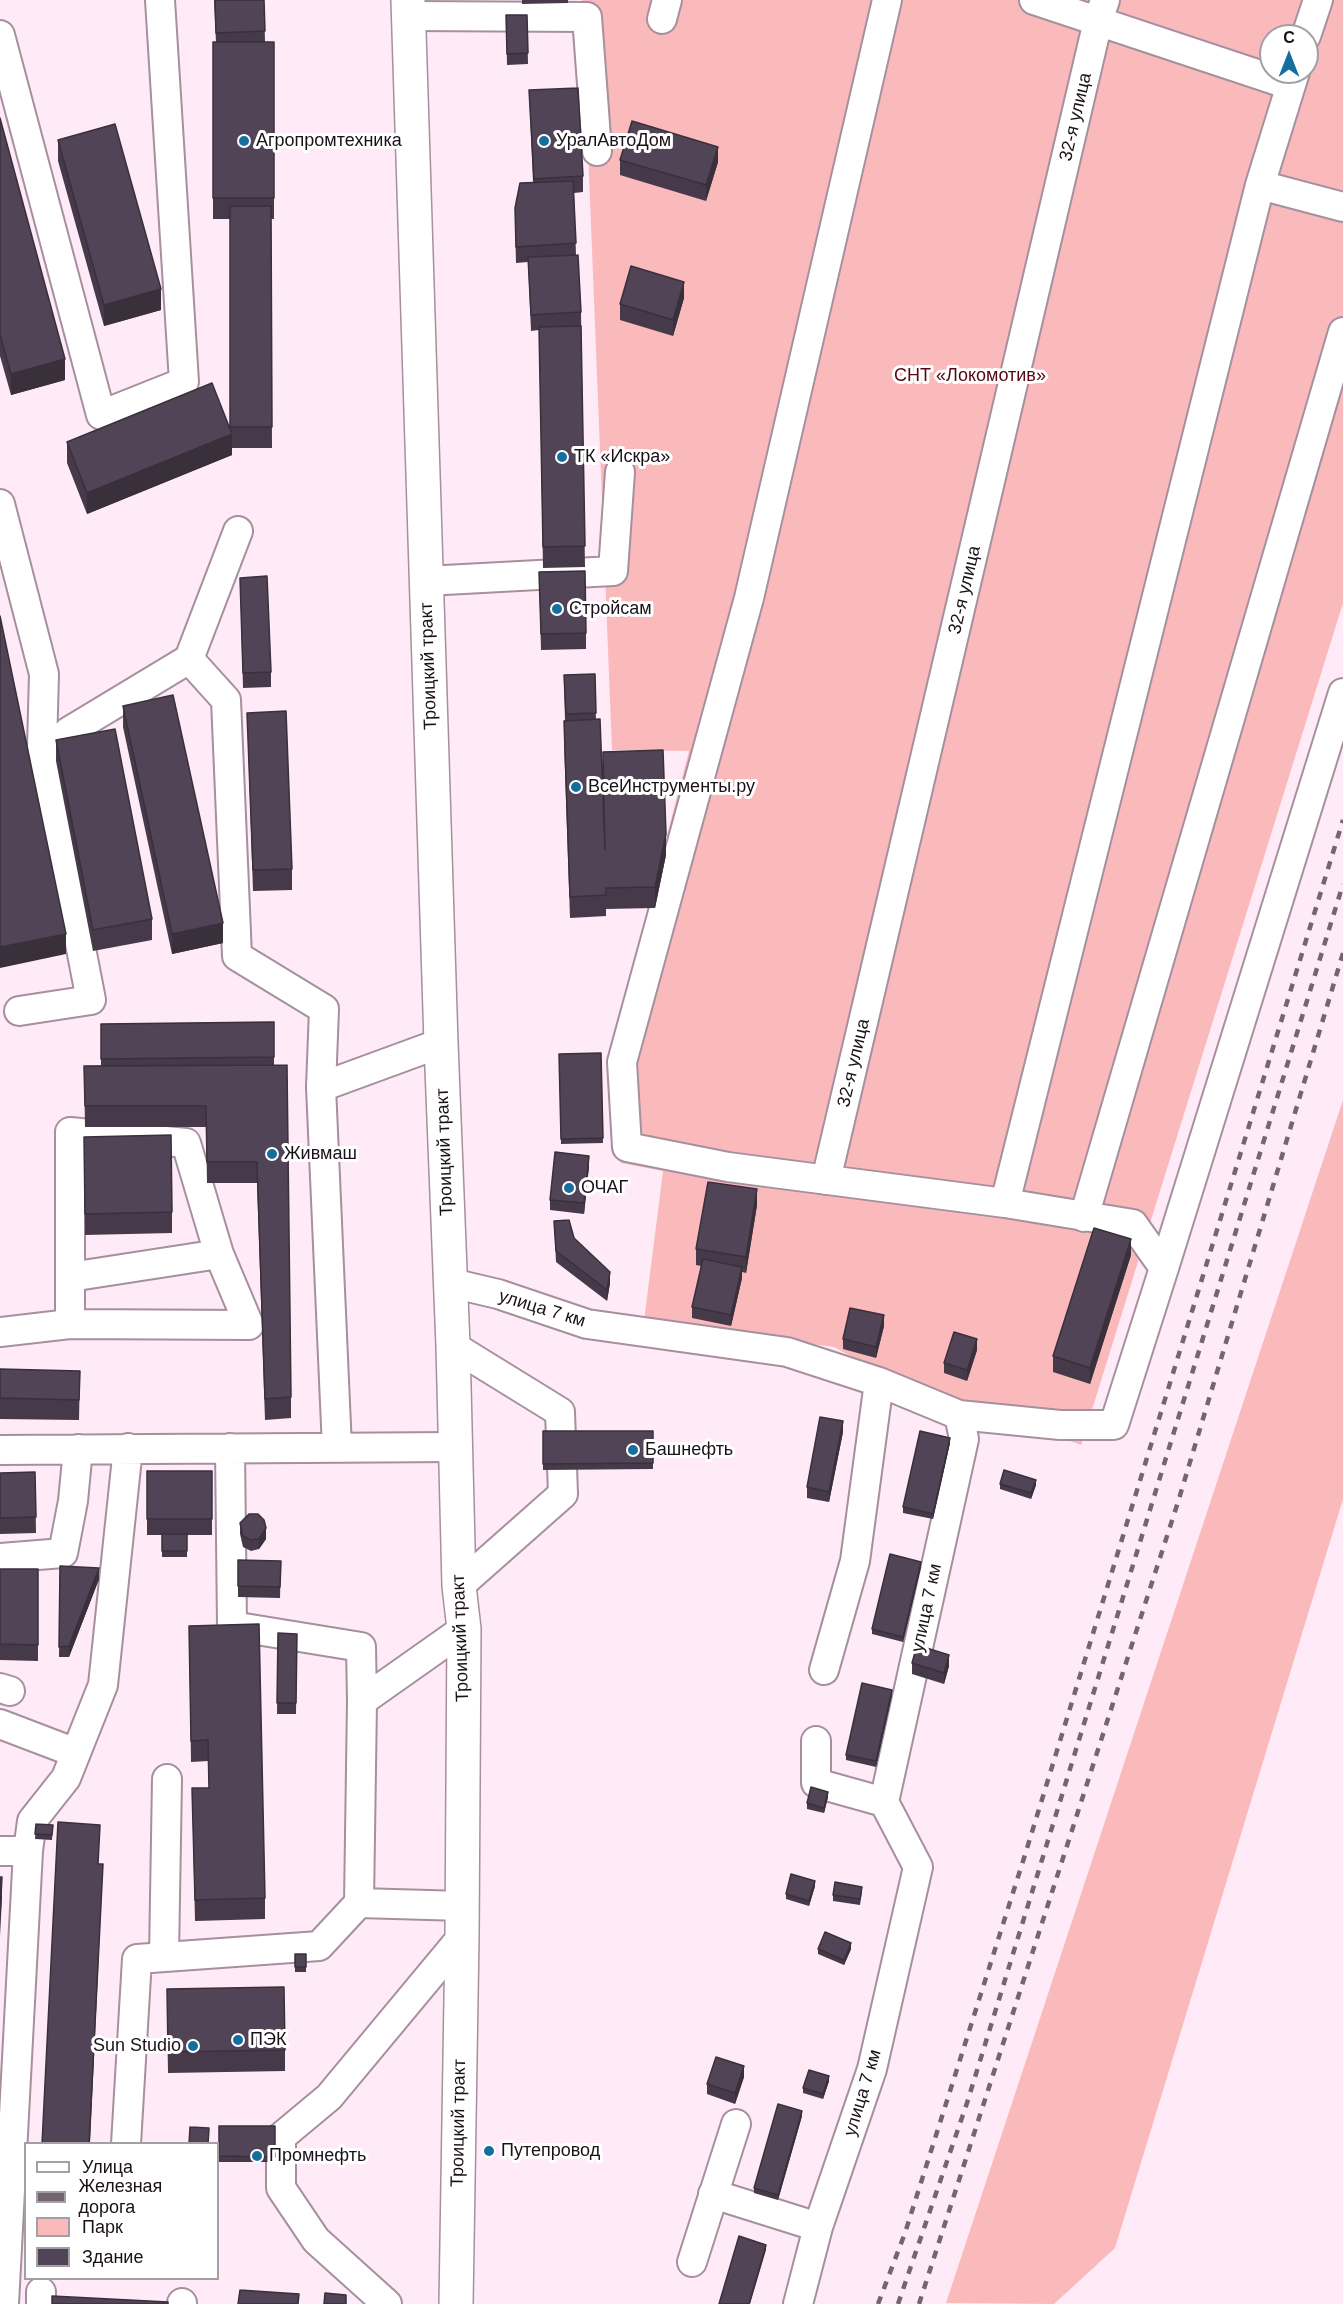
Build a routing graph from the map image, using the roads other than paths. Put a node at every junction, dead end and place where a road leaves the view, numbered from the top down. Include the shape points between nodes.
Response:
1 (160, 0) edge
2 (886, 0) edge
3 (1034, 0) edge
4 (1318, 0) edge
5 (408, 8) edge
6 (1102, 11) edge
7 (1310, 24) edge
8 (0, 34) edge
9 (1259, 67) edge
10 (1290, 84) edge
11 (597, 152) dead end
12 (1260, 185) junction
13 (1343, 207) edge
14 (1343, 332) edge
15 (620, 472) dead end
16 (0, 504) edge
17 (238, 531) dead end
18 (426, 581) junction
19 (189, 659) junction
20 (1343, 693) edge
21 (68, 732) dead end
22 (19, 1011) dead end
23 (441, 1043) junction
24 (321, 1087) junction
25 (826, 1180) junction
26 (1005, 1203) junction
27 (1084, 1216) junction
28 (219, 1254) junction
29 (1164, 1268) junction
30 (70, 1277) junction
31 (451, 1283) junction
32 (70, 1324) junction
33 (0, 1332) edge
34 (453, 1346) junction
35 (879, 1382) junction
36 (959, 1415) junction
37 (454, 1447) junction
38 (128, 1448) junction
39 (230, 1448) junction
40 (337, 1448) junction
41 (78, 1449) junction
42 (0, 1450) edge
43 (0, 1558) edge
44 (459, 1586) junction
45 (464, 1629) junction
46 (824, 1670) dead end
47 (362, 1701) junction
48 (0, 1724) edge
49 (816, 1741) dead end
50 (76, 1753) junction
51 (167, 1779) dead end
52 (884, 1802) junction
53 (0, 1851) edge
54 (28, 1851) junction
55 (359, 1903) junction
56 (463, 1921) junction
57 (164, 1957) junction
58 (7, 2113) edge
59 (736, 2124) dead end
60 (126, 2142) edge
61 (713, 2194) junction
62 (818, 2227) junction
63 (692, 2262) dead end
64 (4, 2304) edge
65 (387, 2304) edge
66 (456, 2304) edge
67 (798, 2304) edge

1 - 8 street via 184,382 100,415
2 - 25 street via 749,598 622,1062 627,1147 728,1167
3 - 6 street
4 - 7 street
5 - 11 street via 587,16
5 - 18 main road, Троицкий тракт
6 - 9 street
6 - 25 street, 32-я улица
10 - 12 street
12 - 13 street
12 - 26 street
14 - 27 street
15 - 18 street via 613,571
16 - 22 street via 44,674 42,747 91,1000
17 - 19 street
18 - 23 main road, Троицкий тракт
19 - 21 street
19 - 24 street via 226,700 237,956 324,1009
20 - 29 street
23 - 24 street
23 - 31 main road, Троицкий тракт
24 - 40 street
25 - 26 street
26 - 27 street
27 - 29 street via 1133,1224
28 - 30 street
28 - 30 street via 186,1143 70,1132
28 - 32 street via 249,1325
29 - 36 street via 1114,1425 1060,1425
30 - 32 street
31 - 34 main road, Троицкий тракт
31 - 35 street, улица 7 км via 498,1294 587,1324 787,1352
32 - 33 street
34 - 37 main road, Троицкий тракт
34 - 44 street via 560,1412 562,1494
35 - 36 street, улица 7 км
35 - 46 street via 855,1561
36 - 52 street, улица 7 км via 964,1439
37 - 40 street
37 - 44 main road, Троицкий тракт
38 - 39 street
38 - 41 street
38 - 50 street via 103,1685
39 - 40 street
39 - 47 street via 232,1626 361,1647
41 - 42 street
41 - 43 street via 63,1552
44 - 45 main road, Троицкий тракт
45 - 47 street
45 - 56 main road, Троицкий тракт
47 - 55 street
48 - 50 street
49 - 52 street via 816,1783
50 - 54 street via 66,1778 32,1821
51 - 57 street
52 - 62 street, улица 7 км via 918,1867 872,2069
53 - 54 street
54 - 58 street
55 - 56 street
55 - 57 street via 319,1946
56 - 65 street via 329,2097 281,2137 281,2188 315,2240
56 - 66 main road, Троицкий тракт
57 - 60 street via 137,1959
58 - 64 street
59 - 61 street
61 - 62 street
61 - 63 street
62 - 67 street, улица 7 км

